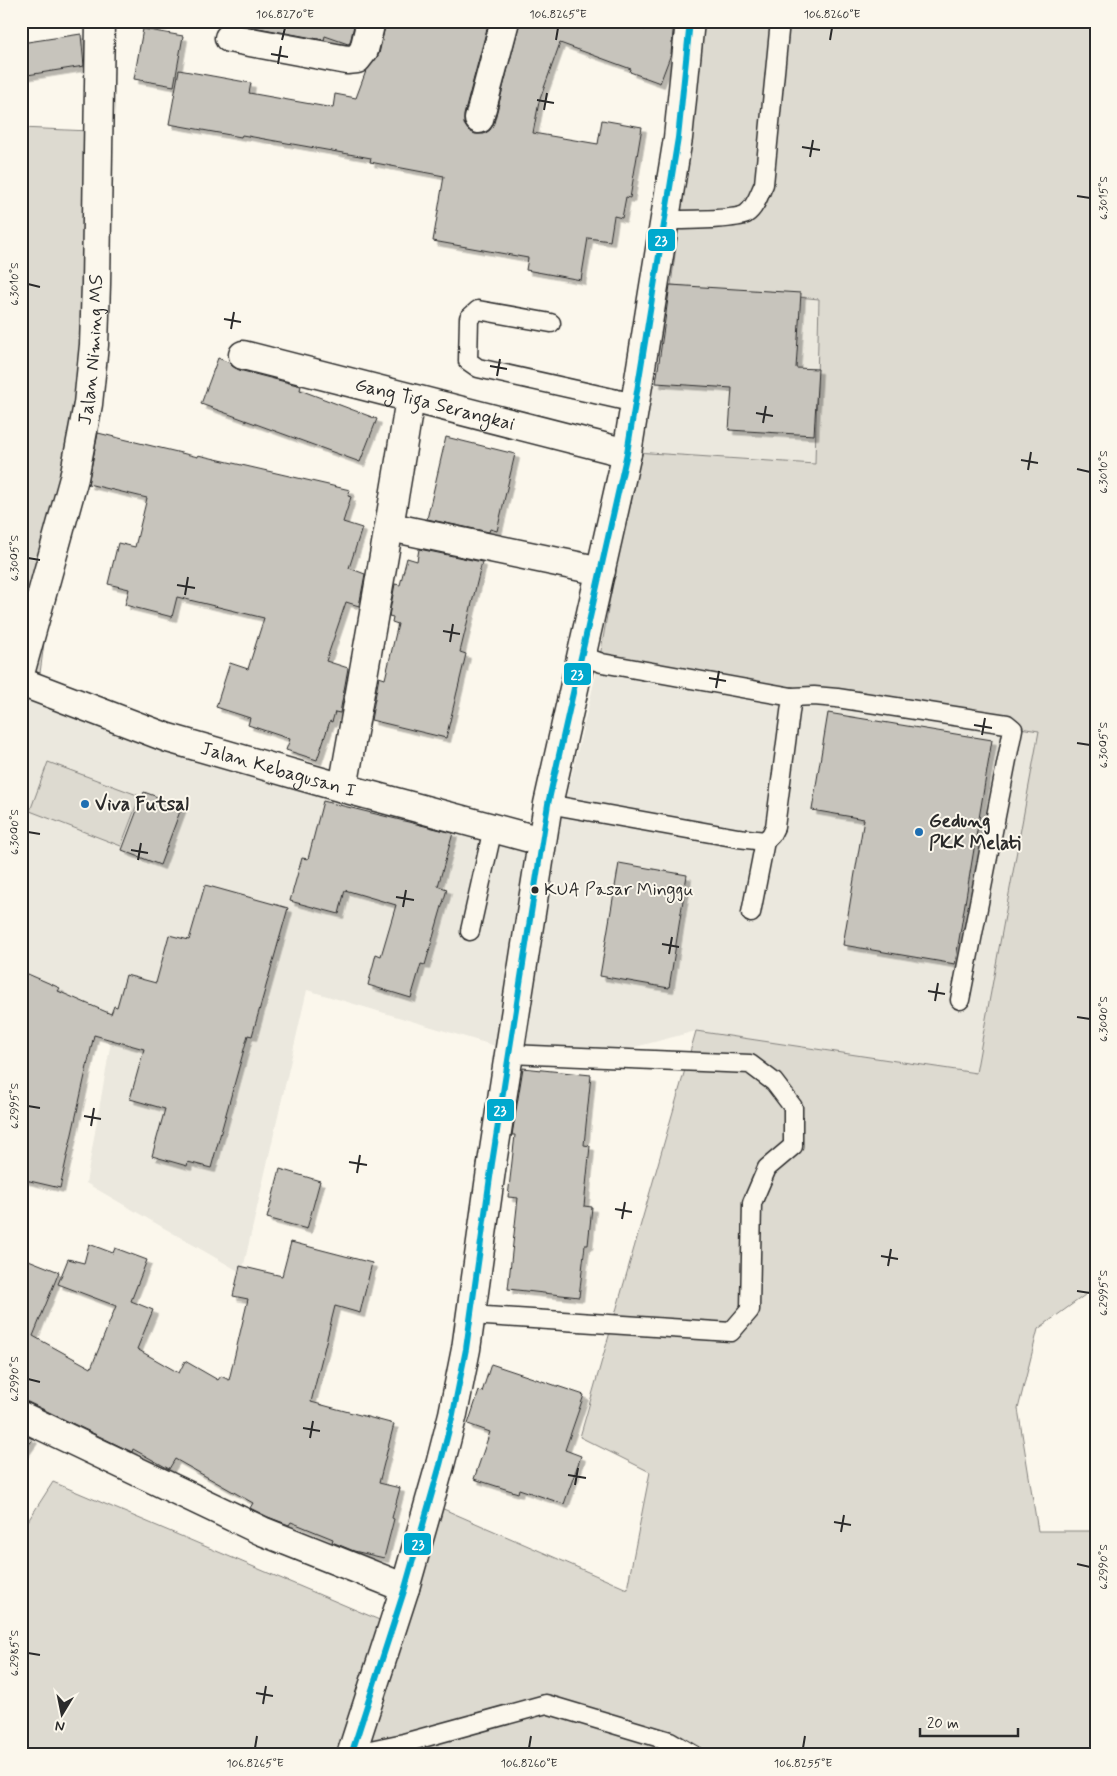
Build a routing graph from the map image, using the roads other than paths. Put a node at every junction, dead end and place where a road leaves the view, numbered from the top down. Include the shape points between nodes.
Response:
1 (100, 21) edge
2 (371, 21) edge
3 (505, 21) edge
4 (690, 21) edge
5 (780, 21) edge
6 (229, 38) dead end
7 (479, 119) dead end
8 (665, 220) junction
9 (551, 323) dead end
10 (243, 355) dead end
11 (410, 398) junction
12 (635, 403) junction
13 (627, 453) junction
14 (390, 527) junction
15 (601, 571) junction
16 (582, 656) junction
17 (21, 670) edge
18 (21, 682) edge
19 (792, 697) junction
20 (343, 788) junction
21 (548, 804) junction
22 (494, 828) junction
23 (765, 841) junction
24 (542, 842) junction
25 (751, 913) dead end
26 (470, 931) dead end
27 (960, 1000) dead end
28 (509, 1054) junction
29 (471, 1315) junction
30 (21, 1416) edge
31 (405, 1588) junction
32 (351, 1754) edge
33 (694, 1755) edge

1 - 17 street, Jalan Niming MS via 96,284 88,404 74,478
2 - 6 street via 364,50 357,59 347,60
3 - 7 street
4 - 8 street via 678,138
5 - 8 lane via 764,184 755,204 745,215
8 - 12 street
9 - 12 lane via 478,310 469,318 468,361 478,368
10 - 11 street, Gang Tiga Serangkai
11 - 13 street, Gang Tiga Serangkai
11 - 14 street
12 - 13 street
13 - 15 street
14 - 15 street
14 - 20 street
15 - 16 street
16 - 19 lane via 602,663
16 - 21 street
18 - 20 street, Jalan Kebagusan I via 168,738
19 - 23 lane via 775,827
19 - 27 lane via 846,700 1007,724 1013,729
20 - 22 street, Jalan Kebagusan I
21 - 23 lane
21 - 24 street
22 - 24 street, Jalan Kebagusan I
22 - 26 lane
23 - 25 lane
24 - 28 street
28 - 29 street
28 - 29 lane via 750,1064 774,1082 793,1107 793,1146 767,1168 752,1203 750,1310 731,1332
29 - 31 street via 452,1414
30 - 31 street via 262,1531
31 - 32 street
32 - 33 lane via 404,1743 546,1704 670,1741

